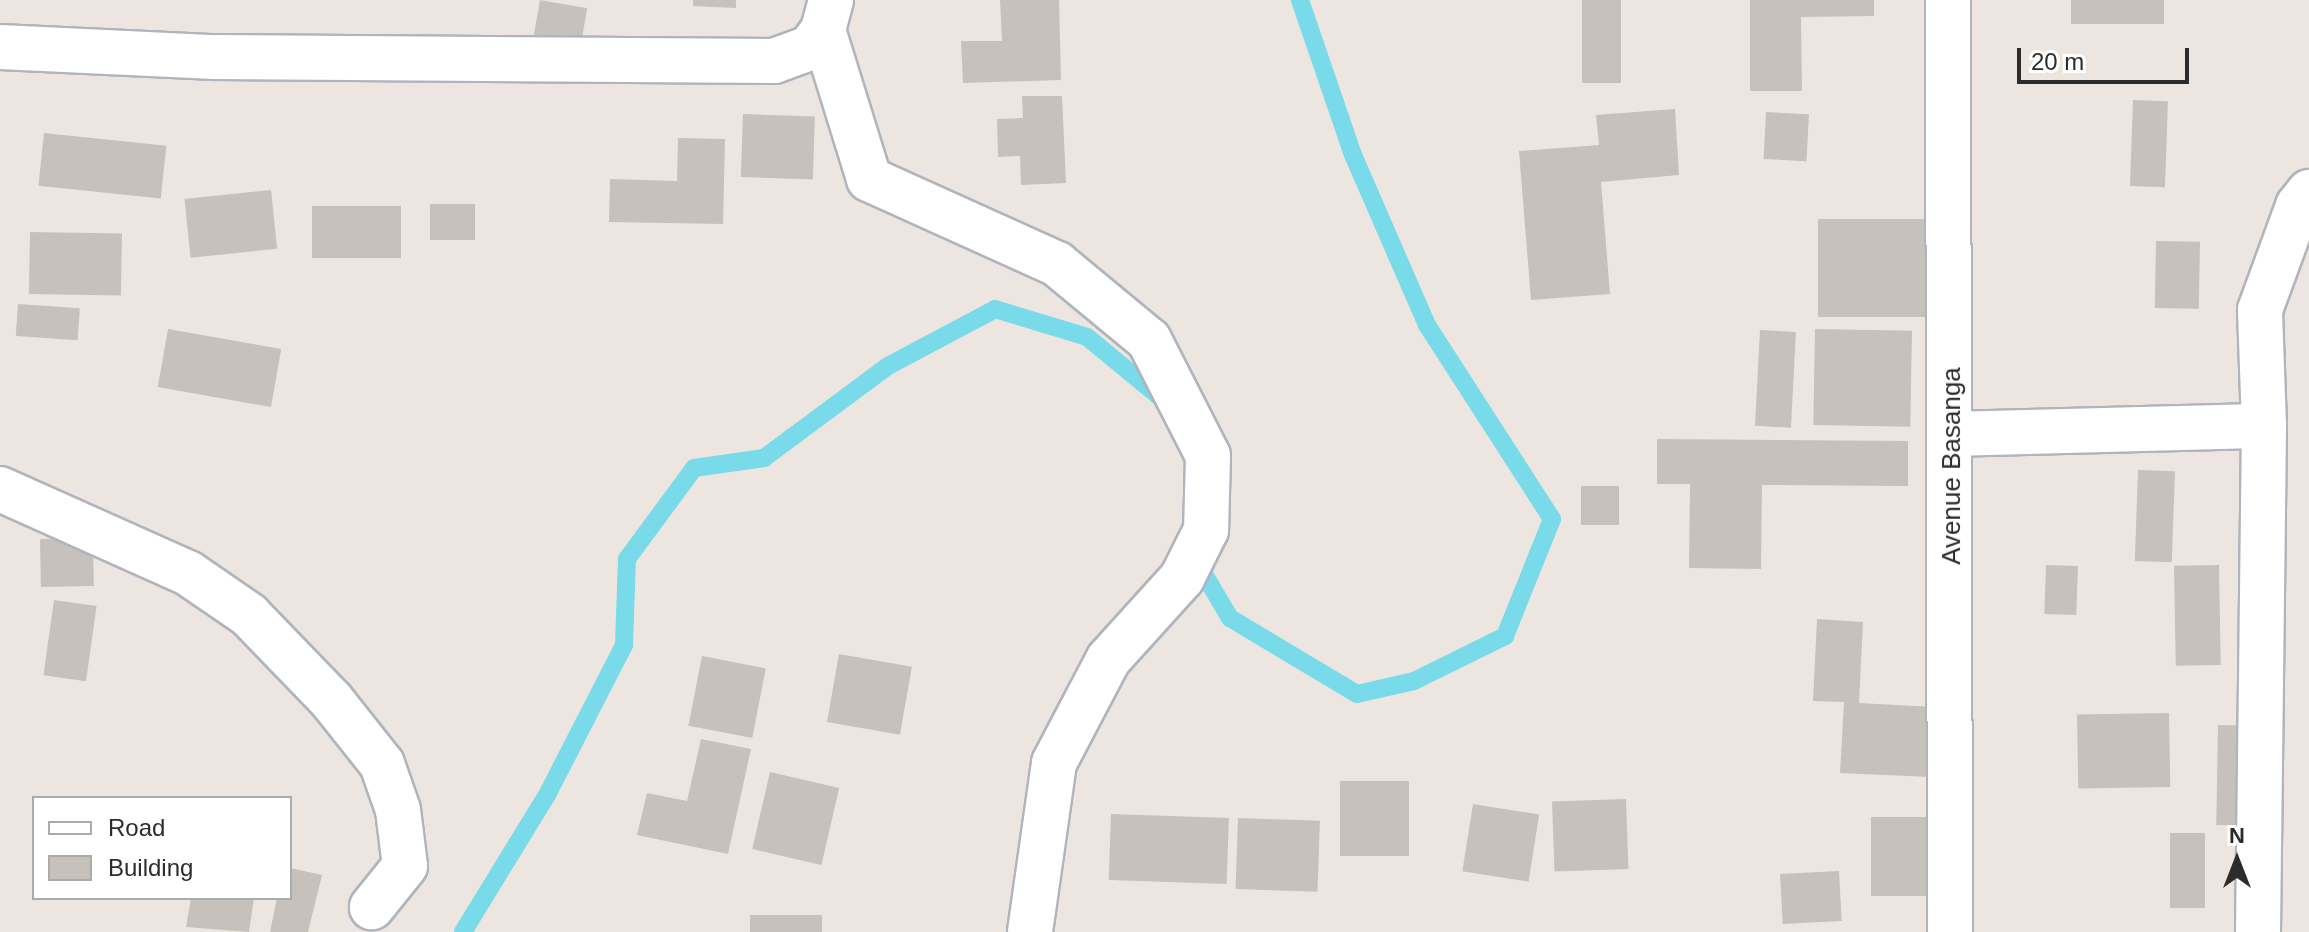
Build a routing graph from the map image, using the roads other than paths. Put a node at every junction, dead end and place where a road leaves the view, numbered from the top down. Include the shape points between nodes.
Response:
1 (1948, 0) edge
2 (827, 15) edge
3 (0, 47) edge
4 (2309, 192) edge
5 (2264, 426) junction
6 (1953, 434) junction
7 (0, 489) edge
8 (372, 907) dead end
9 (1030, 932) edge
10 (1950, 932) edge
11 (2258, 932) edge

1 - 6 street, Avenue Basanga
2 - 3 street via 810,48 774,61 231,57
2 - 9 street via 869,179 1057,264 1149,340 1208,456 1206,530 1182,578 1108,660 1054,763
4 - 5 street via 2298,206 2260,310
5 - 6 street
5 - 11 street
6 - 10 street, Avenue Basanga
7 - 8 street via 188,573 249,615 332,701 382,764 398,810 405,866

